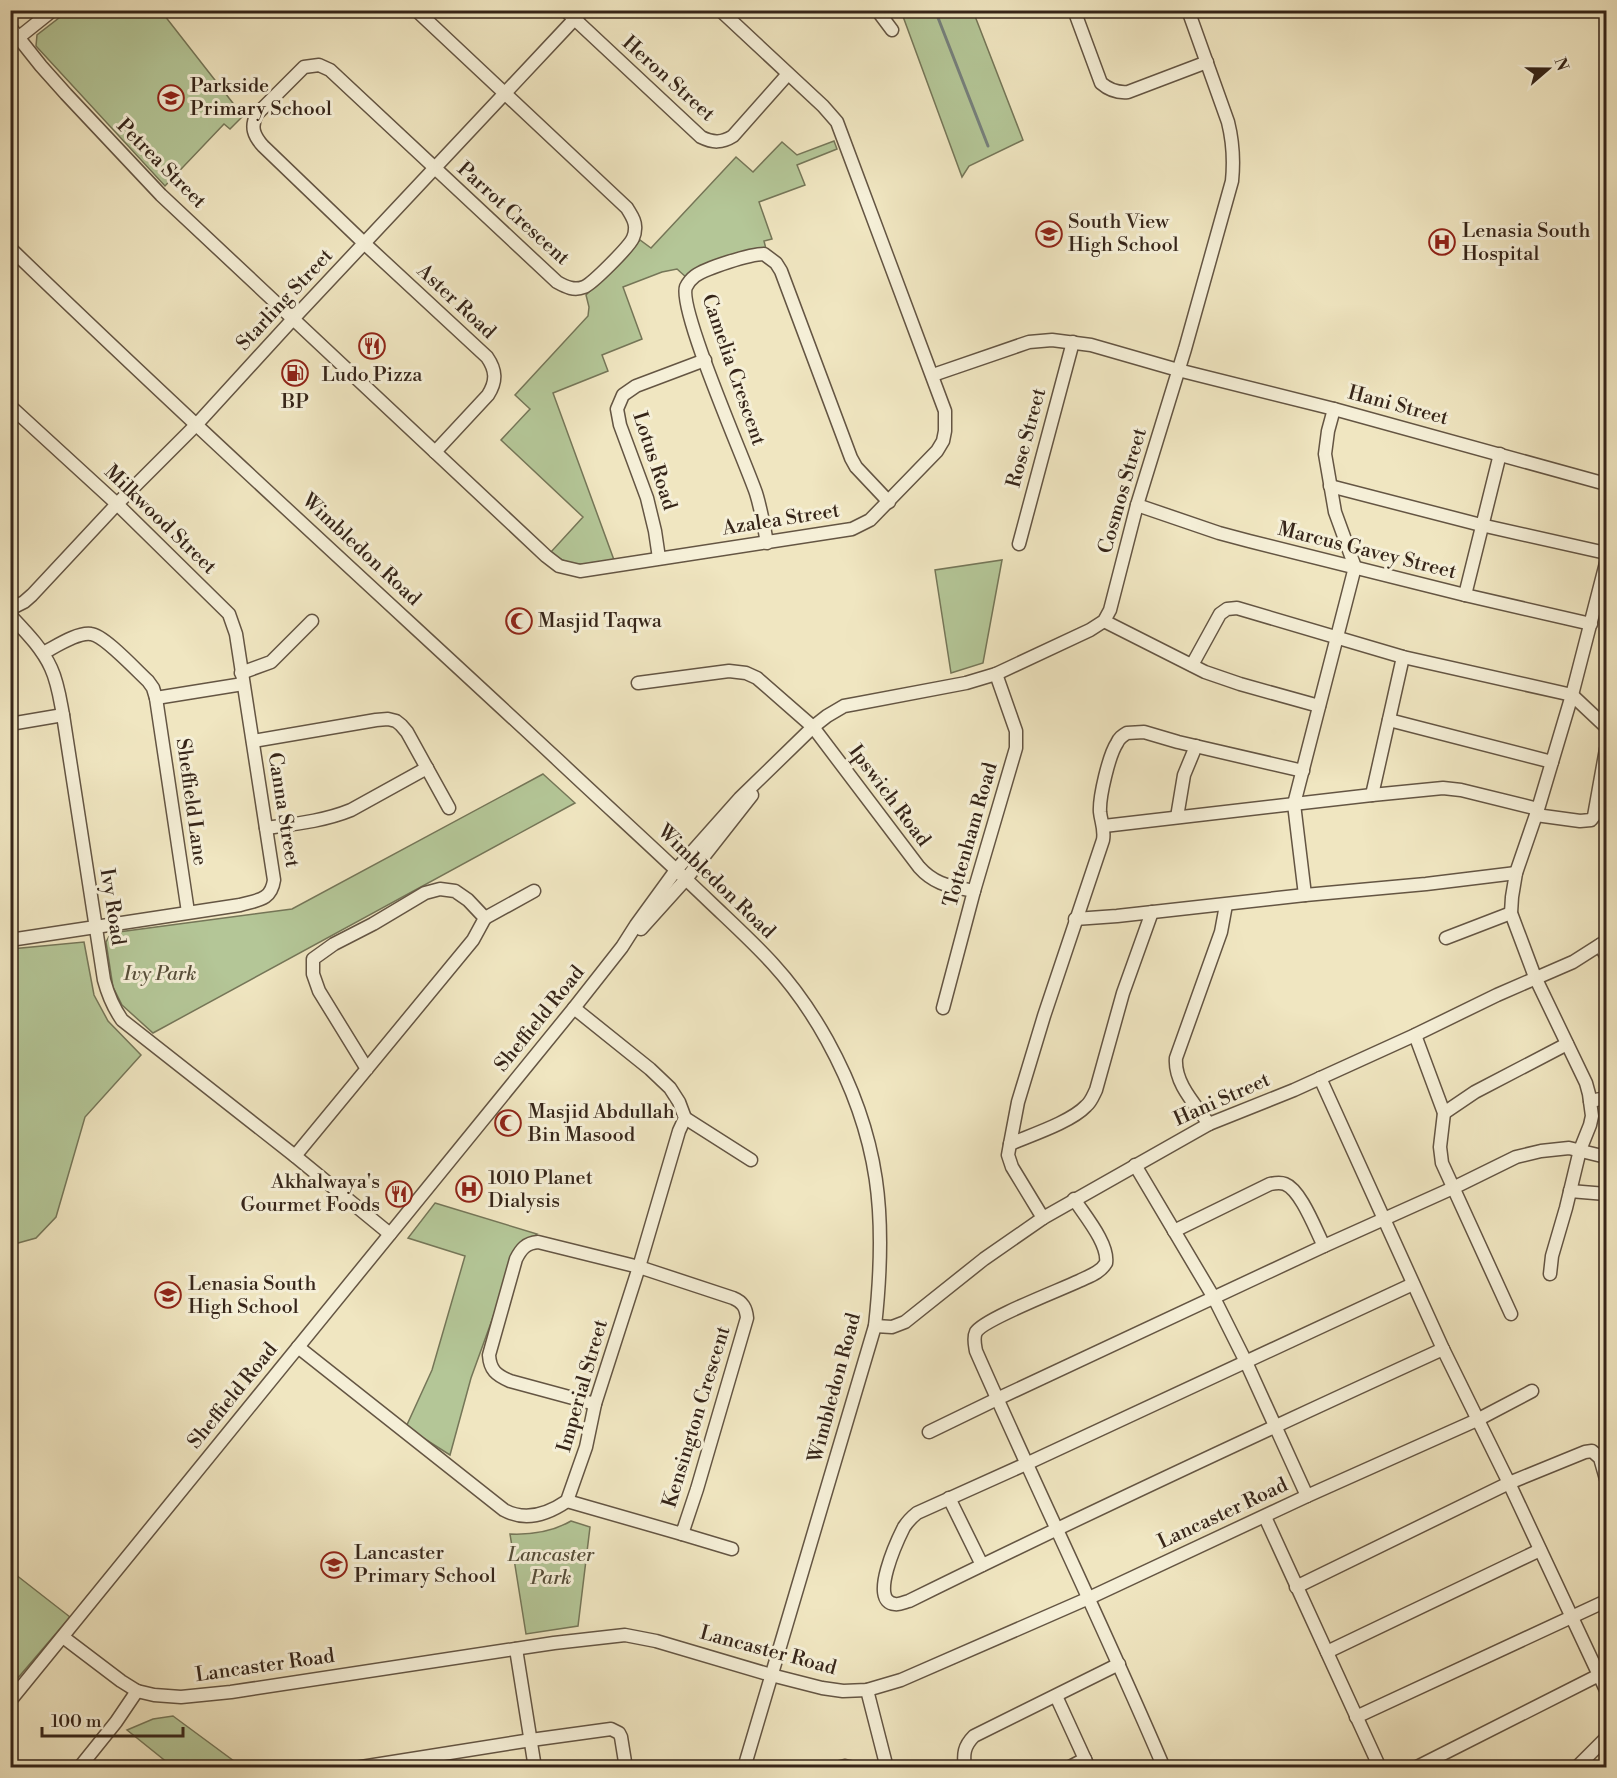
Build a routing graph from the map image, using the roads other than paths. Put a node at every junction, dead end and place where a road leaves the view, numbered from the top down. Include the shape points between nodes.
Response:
1 (53, 10) edge
2 (416, 10) edge
3 (565, 10) edge
4 (720, 10) edge
5 (878, 10) edge
6 (1074, 10) edge
7 (1188, 10) edge
8 (579, 15) edge
9 (892, 30) dead end
10 (14, 32) edge
11 (1207, 62) junction
12 (788, 74) junction
13 (505, 94) junction
14 (435, 169) junction
15 (365, 244) junction
16 (10, 248) edge
17 (293, 320) junction
18 (1073, 342) junction
19 (705, 360) junction
20 (1178, 370) junction
21 (933, 375) junction
22 (10, 406) edge
23 (1334, 410) junction
24 (197, 424) junction
25 (435, 452) junction
26 (1500, 454) junction
27 (1606, 484) edge
28 (1329, 486) junction
29 (889, 502) junction
30 (117, 504) junction
31 (1137, 505) junction
32 (1481, 525) junction
33 (767, 543) junction
34 (1019, 544) dead end
35 (1606, 553) edge
36 (659, 558) junction
37 (1606, 563) edge
38 (1355, 567) junction
39 (1464, 595) junction
40 (10, 609) edge
41 (10, 615) edge
42 (312, 621) dead end
43 (1104, 621) junction
44 (1591, 624) junction
45 (1337, 638) junction
46 (43, 653) junction
47 (1403, 657) junction
48 (1192, 665) junction
49 (996, 674) junction
50 (242, 679) junction
51 (638, 683) dead end
52 (1572, 695) junction
53 (156, 698) junction
54 (1319, 706) junction
55 (63, 715) junction
56 (1389, 720) junction
57 (10, 724) edge
58 (813, 727) junction
59 (1606, 727) edge
60 (252, 741) junction
61 (1196, 746) junction
62 (1606, 749) edge
63 (1552, 762) junction
64 (426, 768) junction
65 (770, 771) junction
66 (1303, 771) junction
67 (1372, 795) junction
68 (1294, 804) junction
69 (449, 808) dead end
70 (1537, 812) junction
71 (1177, 817) junction
72 (1104, 826) junction
73 (266, 828) junction
74 (676, 870) junction
75 (1516, 873) junction
76 (686, 879) junction
77 (534, 891) dead end
78 (974, 891) junction
79 (1305, 895) junction
80 (1226, 905) junction
81 (188, 912) junction
82 (1152, 912) junction
83 (1511, 913) junction
84 (485, 918) junction
85 (1075, 919) junction
86 (96, 928) junction
87 (1446, 938) dead end
88 (10, 940) edge
89 (622, 947) junction
90 (1604, 947) edge
91 (1535, 977) junction
92 (574, 1008) junction
93 (943, 1008) dead end
94 (1415, 1035) junction
95 (1568, 1044) junction
96 (367, 1069) junction
97 (1320, 1078) junction
98 (1606, 1098) edge
99 (1590, 1101) junction
100 (1444, 1113) junction
101 (685, 1118) junction
102 (1209, 1124) junction
103 (1010, 1144) junction
104 (1580, 1150) junction
105 (295, 1156) junction
106 (1606, 1156) edge
107 (751, 1160) dead end
108 (1135, 1165) junction
109 (1453, 1188) junction
110 (1570, 1191) junction
111 (1606, 1194) edge
112 (1074, 1200) junction
113 (1043, 1218) junction
114 (1384, 1218) junction
115 (1174, 1231) junction
116 (390, 1234) junction
117 (1323, 1246) junction
118 (639, 1267) junction
119 (1550, 1274) dead end
120 (1413, 1284) junction
121 (1214, 1298) junction
122 (1511, 1314) dead end
123 (875, 1326) junction
124 (298, 1347) junction
125 (1443, 1349) junction
126 (1246, 1362) junction
127 (1532, 1391) dead end
128 (997, 1399) junction
129 (595, 1404) junction
130 (1477, 1420) junction
131 (1274, 1426) junction
132 (929, 1432) dead end
133 (1026, 1464) junction
134 (1606, 1479) edge
135 (1509, 1483) junction
136 (1307, 1496) junction
137 (949, 1498) junction
138 (567, 1501) junction
139 (1265, 1516) junction
140 (1057, 1528) junction
141 (682, 1533) junction
142 (732, 1549) dead end
143 (1540, 1550) junction
144 (982, 1565) junction
145 (1296, 1587) junction
146 (1089, 1598) junction
147 (1606, 1601) edge
148 (1573, 1617) junction
149 (63, 1637) junction
150 (516, 1649) junction
151 (1327, 1652) junction
152 (1119, 1664) junction
153 (771, 1675) junction
154 (1599, 1675) junction
155 (867, 1690) junction
156 (1606, 1690) edge
157 (137, 1691) junction
158 (1056, 1696) junction
159 (10, 1701) edge
160 (1356, 1717) junction
161 (1606, 1738) edge
162 (531, 1740) junction
163 (1087, 1763) edge
164 (79, 1767) edge
165 (355, 1767) edge
166 (535, 1767) edge
167 (626, 1767) edge
168 (744, 1767) edge
169 (836, 1767) edge
170 (855, 1767) edge
171 (886, 1767) edge
172 (965, 1767) edge
173 (1068, 1767) edge
174 (1164, 1767) edge
175 (1380, 1767) edge
176 (1414, 1767) edge
177 (1576, 1767) edge

1 - 10 street
2 - 13 street, Parrot Crescent
3 - 8 street
4 - 12 street, Azalea Street
5 - 9 street
6 - 11 street via 1101,83 1115,91 1134,90
7 - 11 street, Cosmos Street
8 - 12 street, Heron Street via 702,137 714,142 733,136
8 - 13 street, Starling Street
10 - 17 street, Petrea Street via 161,195
11 - 20 street, Cosmos Street via 1232,139 1232,181
12 - 21 street, Azalea Street via 823,106 842,131
13 - 14 street, Starling Street
13 - 14 street, Parrot Crescent via 627,208 635,225 627,246 589,284 577,289 565,286
14 - 15 street, Starling Street
14 - 15 street, Parrot Crescent via 330,70 319,65 299,71 257,114 253,128 258,140
15 - 17 street, Starling Street
15 - 25 street, Aster Road via 492,365 495,380 488,395
16 - 24 street, Wimbledon Road
17 - 24 street, Starling Street
17 - 25 street, Azalea Street
18 - 20 street, Hani Street
18 - 21 street, Hani Street via 1029,342
18 - 34 street, Rose Street
19 - 29 street, Camelia Crescent via 687,308 685,294 689,281 747,257 764,254 771,258 784,279 851,458
19 - 33 street, Camelia Crescent via 757,497
19 - 36 street, Lotus Road via 636,386 623,395 617,409 647,498
20 - 23 street, Hani Street
20 - 31 street, Cosmos Street
21 - 29 street, Azalea Street via 945,411 943,441 925,466
22 - 30 street, Milkwood Street
23 - 26 street, Hani Street
23 - 28 street via 1325,454
24 - 30 street, Starling Street
24 - 74 street, Wimbledon Road
25 - 36 street, Azalea Street via 559,566 580,571
26 - 27 street, Hani Street
26 - 32 street
28 - 32 street
28 - 38 street
29 - 33 street, Azalea Street via 870,520 852,529
30 - 40 street, Starling Street via 32,595
30 - 50 street, Milkwood Street via 229,614
31 - 38 street, Marcus Gavey Street via 1219,533
31 - 43 street, Cosmos Street
32 - 35 street
32 - 39 street
33 - 36 street, Azalea Street
37 - 44 street
38 - 39 street, Marcus Gavey Street
38 - 45 street
39 - 44 street, Marcus Gavey Street
41 - 46 street, Ivy Road
42 - 50 street via 271,662
43 - 48 street
43 - 49 street
44 - 52 street
45 - 47 street
45 - 48 street via 1232,608 1220,614
45 - 54 street
46 - 53 street via 84,634 98,636 148,681
46 - 55 street, Ivy Road via 56,682
47 - 52 street
47 - 56 street
48 - 54 street via 1240,684
49 - 58 street via 844,706
49 - 78 street, Tottenham Road via 1017,739
50 - 53 street
50 - 60 street, Canna Street
51 - 58 street, Ipswich Road via 729,671 746,673
52 - 59 street
52 - 63 street
53 - 81 street, Sheffield Lane
54 - 66 street
55 - 57 street
55 - 86 street, Ivy Road
56 - 63 street
56 - 67 street
58 - 65 street
58 - 78 street, Ipswich Road via 928,877
60 - 64 street via 388,719 407,732
60 - 73 street, Canna Street
61 - 66 street
61 - 71 street via 1184,775
61 - 72 street via 1144,732 1120,737 1111,755 1100,802
62 - 70 street via 1591,820
63 - 70 street
64 - 69 street
64 - 73 street via 339,815
65 - 74 street via 740,798
65 - 76 street
66 - 68 street
67 - 68 street
67 - 70 street via 1451,788
68 - 71 street
68 - 79 street
70 - 75 street
71 - 72 street
72 - 85 street via 1100,850
73 - 81 street, Canna Street via 274,880 270,893 240,905
74 - 76 street, Wimbledon Road
74 - 89 street, Sheffield Road
75 - 79 street
75 - 83 street
76 - 89 street, Sheffield Road
76 - 123 street, Wimbledon Road via 789,983 825,1037 854,1096 878,1183 881,1255
77 - 84 street
78 - 93 street, Tottenham Road
79 - 80 street
80 - 82 street
80 - 102 street via 1221,932 1175,1067 1180,1083
81 - 86 street, Canna Street
82 - 85 street
82 - 103 street via 1090,1101 1061,1122
83 - 87 street
83 - 91 street
84 - 96 street via 473,940
84 - 96 street via 468,900 454,891 440,889 425,893 314,959 313,974 319,991
85 - 103 street via 1018,1102
86 - 88 street, Canna Street
86 - 105 street, Ivy Road via 108,996 122,1020
89 - 92 street, Sheffield Road
90 - 91 street, Hani Street
91 - 94 street, Hani Street
91 - 95 street
92 - 101 street via 670,1088
92 - 116 street, Sheffield Road
94 - 97 street, Hani Street
94 - 100 street
95 - 99 street
95 - 100 street via 1475,1092
96 - 105 street
97 - 102 street, Hani Street
97 - 114 street
98 - 99 street
99 - 104 street via 1592,1116
100 - 109 street via 1441,1156
101 - 107 street
101 - 118 street, Imperial Street
102 - 108 street, Hani Street
103 - 113 street via 1012,1167
104 - 106 street
104 - 109 street via 1558,1148 1526,1154
104 - 110 street
105 - 116 street, Ivy Road
108 - 112 street, Hani Street
108 - 115 street
109 - 114 street
109 - 122 street
110 - 111 street
110 - 119 street
112 - 113 street, Hani Street
112 - 128 street via 1102,1244 1106,1263 1098,1271 991,1320 977,1331 976,1351
113 - 123 street, Hani Street via 905,1322 892,1327
114 - 117 street
114 - 120 street
115 - 117 street via 1279,1182 1297,1194
115 - 121 street
116 - 124 street, Sheffield Road
117 - 121 street
118 - 129 street, Imperial Street
118 - 129 street via 538,1242 526,1245 516,1259 489,1355 490,1365 510,1381
118 - 141 street, Kensington Crescent via 733,1298 746,1311
120 - 125 street
120 - 126 street
121 - 126 street
121 - 128 street
123 - 153 street, Wimbledon Road
124 - 138 street via 504,1510 529,1516 550,1511
124 - 149 street, Sheffield Road
125 - 130 street
125 - 131 street
126 - 131 street
126 - 133 street
127 - 130 street, Lancaster Road
128 - 132 street
128 - 133 street
129 - 138 street, Imperial Street via 586,1447
130 - 135 street
130 - 136 street, Lancaster Road
131 - 136 street
131 - 140 street
133 - 137 street
133 - 140 street
134 - 135 street via 1600,1458 1592,1451
135 - 143 street
135 - 145 street
136 - 139 street, Lancaster Road
137 - 144 street
137 - 144 street via 917,1513 905,1526 883,1583 885,1597 892,1604 909,1601
138 - 141 street, Kensington Crescent
139 - 145 street
139 - 146 street, Lancaster Road
140 - 144 street
140 - 146 street
141 - 142 street
143 - 148 street
143 - 151 street
145 - 151 street
146 - 152 street
146 - 155 street, Lancaster Road
147 - 148 street
148 - 154 street
148 - 160 street
149 - 157 street, Lancaster Road
149 - 159 street, Sheffield Road
150 - 153 street, Lancaster Road via 625,1635
150 - 157 street, Lancaster Road via 206,1695 166,1696
150 - 162 street
151 - 160 street
152 - 158 street
152 - 174 street
153 - 155 street, Lancaster Road via 822,1688
153 - 168 street, Wimbledon Road
154 - 156 street
154 - 176 street
155 - 171 street
157 - 164 street
158 - 163 street
158 - 172 street via 974,1736 965,1747
160 - 175 street
161 - 177 street
162 - 165 street
162 - 166 street
162 - 167 street via 615,1730 621,1737
163 - 173 street
169 - 170 street

